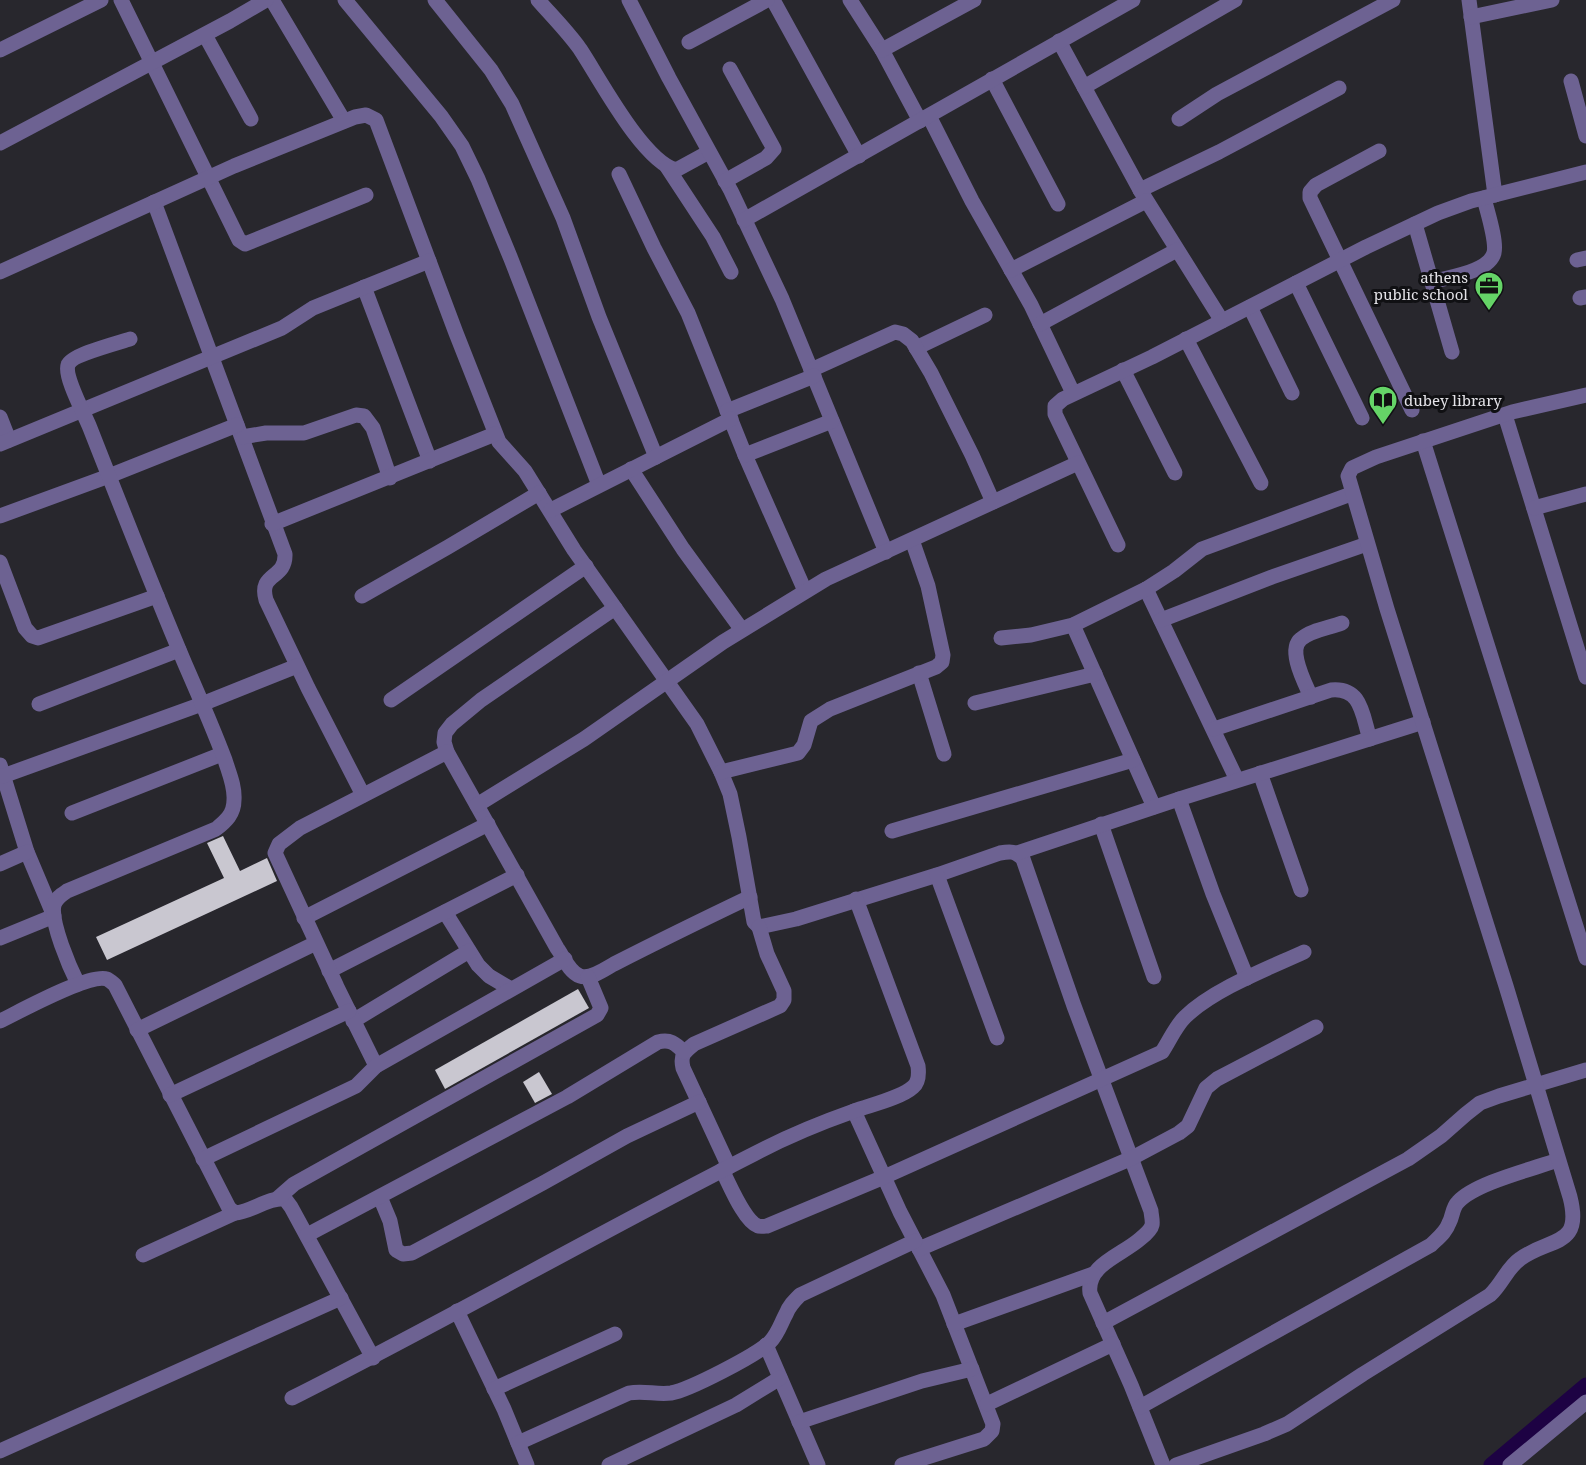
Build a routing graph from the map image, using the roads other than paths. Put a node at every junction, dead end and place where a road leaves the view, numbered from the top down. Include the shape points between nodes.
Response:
1 (101, 0) edge
2 (121, 0) edge
3 (266, 0) edge
4 (272, 0) edge
5 (345, 0) edge
6 (435, 0) edge
7 (538, 0) edge
8 (629, 0) edge
9 (766, 0) edge
10 (773, 0) edge
11 (850, 0) edge
12 (974, 0) edge
13 (1132, 0) edge
14 (1235, 0) edge
15 (1393, 0) edge
16 (1469, 0) edge
17 (1552, 0) edge
18 (243, 6) edge
19 (1471, 17) junction
20 (205, 34) junction
21 (1059, 41) junction
22 (689, 42) dead end
23 (0, 50) edge
24 (882, 50) junction
25 (152, 62) junction
26 (730, 69) dead end
27 (992, 80) junction
28 (1571, 81) dead end
29 (1084, 87) junction
30 (1339, 88) dead end
31 (924, 118) junction
32 (251, 119) dead end
33 (1179, 119) dead end
34 (344, 121) junction
35 (1586, 136) edge
36 (0, 143) edge
37 (1379, 151) dead end
38 (709, 152) junction
39 (860, 156) junction
40 (667, 167) junction
41 (1586, 172) edge
42 (619, 174) dead end
43 (209, 177) junction
44 (725, 182) junction
45 (366, 195) dead end
46 (1143, 196) junction
47 (1490, 196) junction
48 (154, 202) junction
49 (1058, 204) dead end
50 (744, 220) junction
51 (1414, 224) junction
52 (1178, 250) junction
53 (429, 261) junction
54 (1339, 261) junction
55 (1011, 270) junction
56 (0, 272) edge
57 (731, 272) dead end
58 (1432, 282) junction
59 (1296, 283) junction
60 (363, 286) junction
61 (1250, 307) junction
62 (985, 315) dead end
63 (1222, 321) junction
64 (1040, 324) junction
65 (130, 339) dead end
66 (1186, 339) junction
67 (916, 348) junction
68 (1452, 352) dead end
69 (211, 356) junction
70 (1123, 370) junction
71 (812, 373) junction
72 (1073, 393) junction
73 (1292, 393) dead end
74 (1586, 395) edge
75 (83, 409) junction
76 (1412, 410) dead end
77 (729, 415) junction
78 (1505, 415) junction
79 (0, 417) edge
80 (1362, 418) dead end
81 (832, 421) junction
82 (240, 431) junction
83 (495, 434) junction
84 (1423, 441) junction
85 (4, 442) edge
86 (745, 454) junction
87 (656, 457) junction
88 (430, 462) junction
89 (1078, 463) junction
90 (631, 470) junction
91 (1175, 473) dead end
92 (109, 476) junction
93 (390, 478) junction
94 (1261, 483) dead end
95 (599, 485) junction
96 (539, 493) junction
97 (1351, 494) junction
98 (1586, 494) edge
99 (993, 502) junction
100 (1534, 508) junction
101 (551, 510) junction
102 (0, 516) edge
103 (272, 524) junction
104 (912, 540) junction
105 (1367, 544) junction
106 (1118, 545) dead end
107 (886, 552) junction
108 (0, 562) edge
109 (586, 566) junction
110 (1146, 589) junction
111 (806, 591) junction
112 (157, 596) junction
113 (362, 596) dead end
114 (615, 608) junction
115 (1161, 620) junction
116 (1342, 624) dead end
117 (1073, 625) junction
118 (742, 630) junction
119 (1001, 638) dead end
120 (179, 650) junction
121 (297, 666) junction
122 (919, 674) junction
123 (1095, 674) junction
124 (1586, 676) edge
125 (668, 682) junction
126 (1311, 697) junction
127 (391, 699) dead end
128 (975, 703) dead end
129 (39, 704) dead end
130 (202, 704) junction
131 (1423, 722) junction
132 (1214, 729) junction
133 (1370, 739) junction
134 (447, 752) junction
135 (222, 754) junction
136 (944, 754) dead end
137 (1133, 760) junction
138 (721, 772) junction
139 (1260, 773) junction
140 (2, 777) edge
141 (1237, 780) junction
142 (363, 795) junction
143 (1179, 798) junction
144 (477, 805) junction
145 (1154, 807) junction
146 (72, 813) dead end
147 (488, 824) junction
148 (1101, 824) junction
149 (892, 831) dead end
150 (27, 852) junction
151 (1017, 853) junction
152 (0, 864) edge
153 (517, 875) junction
154 (937, 876) junction
155 (1301, 890) dead end
156 (750, 897) junction
157 (856, 899) junction
158 (445, 912) junction
159 (54, 916) junction
160 (304, 918) junction
161 (759, 927) junction
162 (0, 938) edge
163 (316, 943) junction
164 (469, 951) junction
165 (1304, 952) dead end
166 (1586, 958) edge
167 (565, 959) junction
168 (329, 971) junction
169 (588, 977) junction
170 (1154, 977) dead end
171 (1247, 978) junction
172 (78, 984) junction
173 (512, 989) junction
174 (351, 1016) junction
175 (0, 1021) edge
176 (1316, 1026) dead end
177 (137, 1030) junction
178 (997, 1038) dead end
179 (684, 1052) junction
180 (376, 1066) junction
181 (1586, 1070) edge
182 (1102, 1079) junction
183 (1535, 1086) junction
184 (170, 1095) junction
185 (699, 1102) junction
186 (854, 1111) junction
187 (1132, 1158) junction
188 (203, 1159) junction
189 (1558, 1160) junction
190 (725, 1168) junction
191 (884, 1177) junction
192 (380, 1197) junction
193 (278, 1198) junction
194 (235, 1214) junction
195 (307, 1235) junction
196 (917, 1245) junction
197 (143, 1255) dead end
198 (1093, 1274) junction
199 (341, 1298) junction
200 (457, 1311) junction
201 (1103, 1323) junction
202 (954, 1324) junction
203 (615, 1334) dead end
204 (1113, 1344) junction
205 (766, 1345) junction
206 (373, 1358) junction
207 (972, 1369) junction
208 (780, 1378) junction
209 (494, 1389) junction
210 (292, 1398) dead end
211 (1586, 1402) edge
212 (987, 1404) junction
213 (1140, 1407) junction
214 (799, 1422) junction
215 (518, 1443) junction
216 (0, 1451) edge
217 (527, 1465) edge
218 (609, 1465) edge
219 (818, 1465) edge
220 (902, 1465) edge
221 (1163, 1465) edge
222 (1176, 1465) edge
223 (1510, 1465) edge

1 - 23 street
2 - 25 street
3 - 18 street
4 - 34 street
5 - 95 street via 462,146 532,310
6 - 87 street via 491,70 512,104 563,218
7 - 40 street via 579,48 644,144
8 - 38 street
9 - 22 street
10 - 39 street
11 - 24 street
12 - 24 street
13 - 21 street
14 - 29 street
15 - 33 street via 1217,94
16 - 19 street
17 - 19 street
18 - 20 street
19 - 47 street
20 - 25 street
20 - 32 street
21 - 27 street
21 - 29 street
24 - 31 street
25 - 36 street
25 - 43 street
26 - 44 street via 774,148 766,158
27 - 31 street
27 - 49 street
28 - 35 street
29 - 46 street
30 - 46 street
31 - 39 street
31 - 55 street
34 - 43 street
34 - 53 street via 366,116 376,120
37 - 54 street via 1310,192
38 - 40 street via 676,170
38 - 44 street
39 - 50 street
40 - 57 street
41 - 47 street
42 - 77 street via 688,313
43 - 45 street via 239,240 245,244
43 - 48 street
44 - 50 street
46 - 52 street
46 - 55 street
47 - 51 street
47 - 58 street via 1494,254 1489,262
48 - 56 street
48 - 69 street
50 - 71 street
51 - 54 street
51 - 58 street
52 - 63 street
52 - 64 street
53 - 60 street
53 - 83 street
54 - 59 street
54 - 76 street
55 - 64 street
58 - 68 street
59 - 61 street
59 - 80 street
60 - 69 street via 313,308 282,328
60 - 88 street
61 - 63 street
61 - 73 street
62 - 67 street
63 - 66 street
64 - 72 street
65 - 75 street via 70,361 68,376
66 - 70 street
66 - 94 street
67 - 71 street via 903,334 895,332
67 - 99 street
69 - 75 street
69 - 82 street
70 - 72 street
70 - 91 street
71 - 77 street
71 - 81 street
72 - 89 street via 1054,406
74 - 78 street
75 - 85 street
75 - 92 street
77 - 86 street
77 - 87 street
78 - 84 street
78 - 100 street
79 - 85 street
81 - 86 street
81 - 107 street
82 - 92 street
82 - 93 street via 304,433 356,415 364,416 373,428
82 - 103 street
83 - 88 street
83 - 96 street
84 - 97 street via 1352,468 1348,476
84 - 166 street
86 - 111 street
87 - 90 street
88 - 93 street
89 - 99 street
89 - 106 street
90 - 95 street
90 - 118 street
92 - 102 street
92 - 112 street
93 - 103 street
95 - 101 street
96 - 101 street
96 - 113 street
97 - 105 street
97 - 110 street via 1202,549
98 - 100 street
99 - 104 street
100 - 124 street
101 - 109 street
103 - 121 street via 285,563 263,590
104 - 107 street
104 - 122 street via 928,586 943,655 936,667
105 - 115 street
105 - 131 street
107 - 111 street
108 - 112 street via 25,628 39,638
109 - 114 street
109 - 127 street
110 - 115 street
110 - 117 street
111 - 118 street
112 - 120 street
114 - 125 street
114 - 134 street via 452,724 445,733
115 - 132 street
116 - 126 street via 1307,635 1295,647
117 - 119 street
117 - 123 street
118 - 125 street
120 - 129 street
120 - 130 street
121 - 130 street
121 - 142 street
122 - 136 street
122 - 138 street via 830,709 811,721 798,753
123 - 128 street
123 - 137 street
125 - 138 street via 698,724
125 - 144 street
126 - 132 street
126 - 133 street via 1331,690 1353,693
130 - 135 street
130 - 140 street
131 - 133 street
131 - 183 street
132 - 141 street
133 - 139 street
134 - 142 street
134 - 144 street
135 - 146 street
135 - 159 street via 234,799 233,811 226,821 216,829 67,891 57,898
137 - 145 street
137 - 149 street
138 - 156 street via 730,794
139 - 141 street
139 - 155 street
140 - 150 street
141 - 143 street
142 - 160 street via 300,828 279,844 275,853 279,865
143 - 145 street
143 - 171 street
144 - 147 street
145 - 148 street
147 - 153 street
147 - 160 street
148 - 151 street
148 - 170 street
150 - 152 street
150 - 159 street
151 - 154 street via 1000,853
151 - 182 street via 1023,859
153 - 158 street
153 - 167 street
154 - 157 street
154 - 178 street
156 - 161 street via 754,922
156 - 169 street
157 - 161 street
157 - 186 street via 914,1052 919,1078 913,1087 900,1094
158 - 164 street
158 - 168 street
159 - 162 street
159 - 172 street
160 - 163 street
161 - 179 street via 784,1000 780,1006
163 - 168 street
163 - 177 street
164 - 173 street via 489,976
164 - 174 street
165 - 171 street
167 - 169 street via 580,977
167 - 173 street
168 - 174 street
169 - 193 street via 601,1008 597,1015 294,1184
171 - 182 street via 1184,1017 1162,1052
172 - 175 street
172 - 177 street via 107,979 115,985
173 - 180 street
174 - 180 street
174 - 184 street
176 - 187 street via 1217,1079 1201,1096 1188,1126
177 - 184 street
179 - 185 street via 683,1068
179 - 192 street via 667,1040 658,1042 567,1097
180 - 188 street via 356,1086
181 - 183 street
182 - 187 street
182 - 191 street
183 - 189 street
183 - 201 street via 1480,1103 1408,1159
184 - 188 street
185 - 190 street
185 - 192 street via 627,1136 412,1253 396,1250
186 - 190 street
186 - 191 street
187 - 196 street
187 - 198 street via 1151,1210 1152,1225 1131,1248
188 - 194 street
189 - 213 street via 1465,1195 1455,1204 1449,1224 1431,1245
189 - 222 street via 1574,1213 1569,1234 1521,1258 1490,1295 1287,1424
190 - 191 street via 743,1210 759,1227
190 - 200 street
191 - 196 street
192 - 195 street
193 - 194 street
193 - 195 street via 285,1199
194 - 197 street
195 - 199 street
196 - 202 street
196 - 205 street via 800,1295
198 - 201 street via 1088,1283 1090,1293
198 - 202 street
199 - 206 street
199 - 216 street
200 - 206 street
200 - 209 street
201 - 204 street
202 - 207 street
203 - 209 street
204 - 212 street
204 - 213 street
205 - 208 street
205 - 215 street via 675,1392 629,1394
206 - 210 street
207 - 212 street
207 - 214 street via 922,1381
208 - 214 street
208 - 218 street via 736,1405
209 - 215 street
211 - 223 street
212 - 220 street via 993,1424 984,1439
213 - 221 street
214 - 219 street
215 - 217 street

